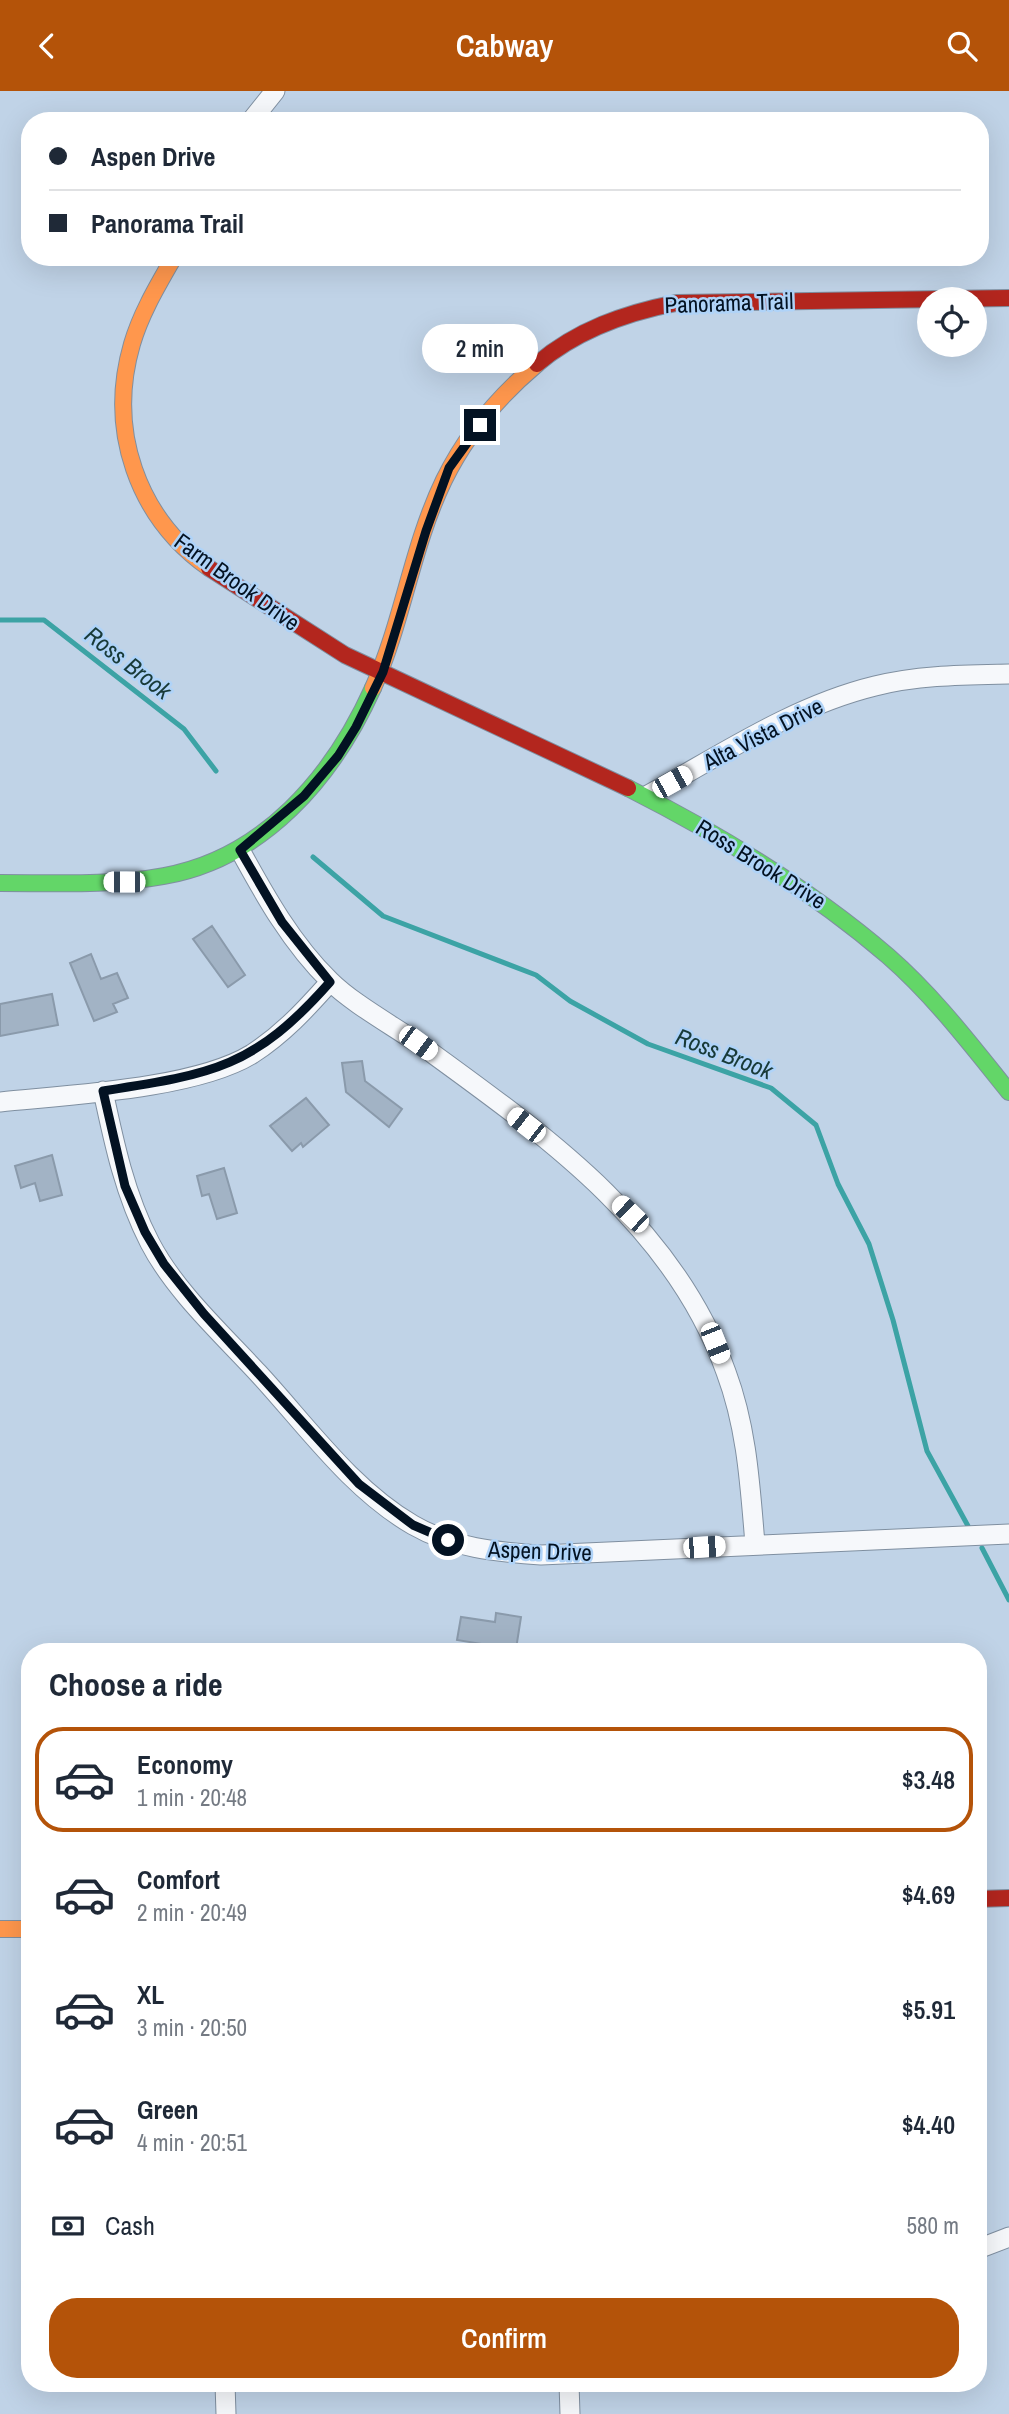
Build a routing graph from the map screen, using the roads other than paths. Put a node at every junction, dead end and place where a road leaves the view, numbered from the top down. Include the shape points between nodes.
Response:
1 (275, 91) edge
2 (258, 112) edge
3 (169, 266) edge
4 (1009, 298) edge
5 (383, 672) junction
6 (1009, 674) edge
7 (648, 795) junction
8 (240, 850) junction
9 (0, 883) edge
10 (330, 982) junction
11 (103, 1091) junction
12 (1009, 1092) edge
13 (0, 1102) edge
14 (1009, 1534) edge
15 (755, 1544) junction
16 (1009, 1898) edge
17 (987, 1899) edge
18 (0, 1929) edge
19 (21, 1929) edge
20 (1009, 2237) edge
21 (987, 2246) edge
22 (225, 2392) edge
23 (569, 2392) edge
24 (226, 2414) edge
25 (570, 2414) edge

1 - 2 street
3 - 5 street, Farm Brook Drive via 146,307 124,381 125,436 147,502 168,533 193,556 334,649
4 - 5 street, Panorama Trail via 676,303 609,319 570,338 507,393 449,468
5 - 7 street, Ross Brook Drive
5 - 8 street, Panorama Trail via 356,727 320,779
6 - 7 street, Alta Vista Drive via 916,679 843,695 793,715
7 - 12 street, Ross Brook Drive via 785,876 880,946 949,1014
8 - 9 street, Panorama Trail via 173,875 124,882
8 - 10 street via 282,922
10 - 11 street via 298,1019 250,1055 204,1073
10 - 15 street via 460,1073 592,1177 651,1239 701,1314 727,1373 748,1462
11 - 13 street
11 - 15 street, Aspen Drive via 125,1186 164,1264 359,1484 413,1525 463,1546 541,1555
14 - 15 street, Aspen Drive
16 - 17 street
18 - 19 street
20 - 21 street
22 - 24 street
23 - 25 street

